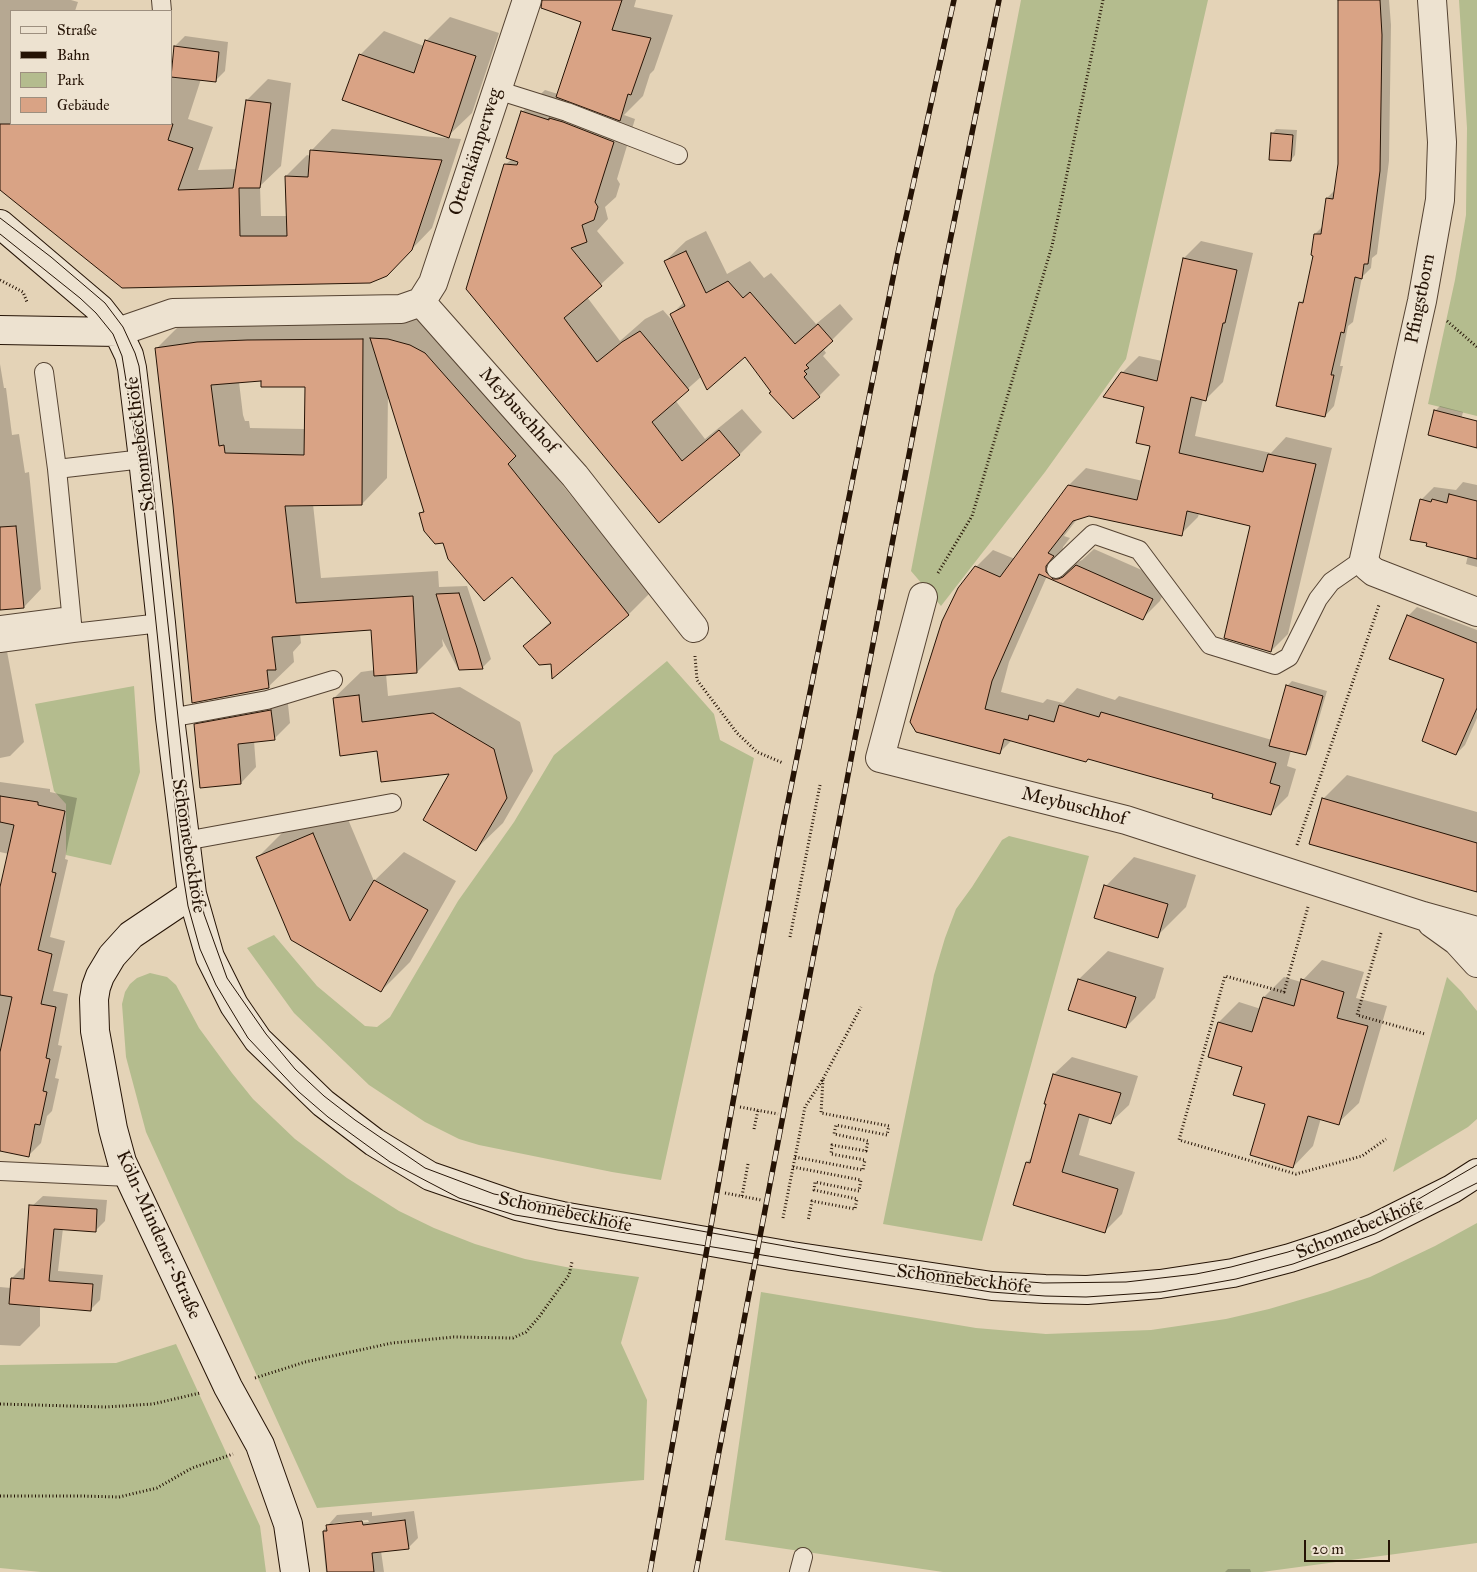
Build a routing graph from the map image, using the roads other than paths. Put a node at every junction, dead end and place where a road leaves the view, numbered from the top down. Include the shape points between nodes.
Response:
1 (527, 0) edge
2 (1432, 0) edge
3 (497, 90) junction
4 (678, 155) dead end
5 (1, 230) edge
6 (421, 302) junction
7 (0, 330) edge
8 (118, 332) junction
9 (44, 372) dead end
10 (143, 459) junction
11 (57, 469) junction
12 (1364, 558) junction
13 (1056, 569) dead end
14 (924, 597) road end
15 (1477, 612) edge
16 (162, 623) junction
17 (72, 624) junction
18 (0, 625) edge
19 (694, 628) road end
20 (0, 644) edge
21 (333, 680) dead end
22 (170, 718) junction
23 (392, 803) dead end
24 (185, 841) junction
25 (192, 894) junction
26 (1423, 916) junction
27 (1477, 931) edge
28 (1477, 963) edge
29 (0, 1171) edge
30 (1477, 1173) edge
31 (129, 1177) junction
32 (295, 1572) edge

1 - 3 street, Ottenkämperweg
2 - 12 street, Pfingstborn via 1441,122 1440,200 1422,301
3 - 4 lane via 567,112
3 - 6 street, Ottenkämperweg via 433,283
5 - 8 street, Schonnebeckhöfe via 85,294
6 - 8 street via 401,309 173,313
6 - 19 street, Meybuschhof via 575,476
7 - 8 street
8 - 10 street, Schonnebeckhöfe via 132,368
9 - 11 lane
10 - 11 lane
10 - 16 street, Schonnebeckhöfe
11 - 17 lane
12 - 13 lane via 1331,582 1318,599 1289,657 1275,665 1210,645 1139,550 1092,534
12 - 15 street via 1374,572
14 - 26 street, Meybuschhof via 880,758 1126,820
16 - 17 lane
16 - 22 street, Schonnebeckhöfe
17 - 18 lane
17 - 20 lane
21 - 22 lane via 267,700
22 - 24 street, Schonnebeckhöfe
23 - 24 lane
24 - 25 street, Schonnebeckhöfe
25 - 30 street, Schonnebeckhöfe via 210,957 234,1004 258,1040 323,1103 374,1142 430,1176 526,1208 827,1262 992,1286 1087,1290 1196,1280 1290,1258 1374,1228
25 - 31 street, Köln-Mindener-Straße via 120,945 105,966 96,987 94,1014 103,1081 118,1148
26 - 27 street, Meybuschhof
26 - 28 street, Meybuschhof via 1457,941
29 - 31 lane
31 - 32 street, Köln-Mindener-Straße via 228,1386 260,1445 288,1524

